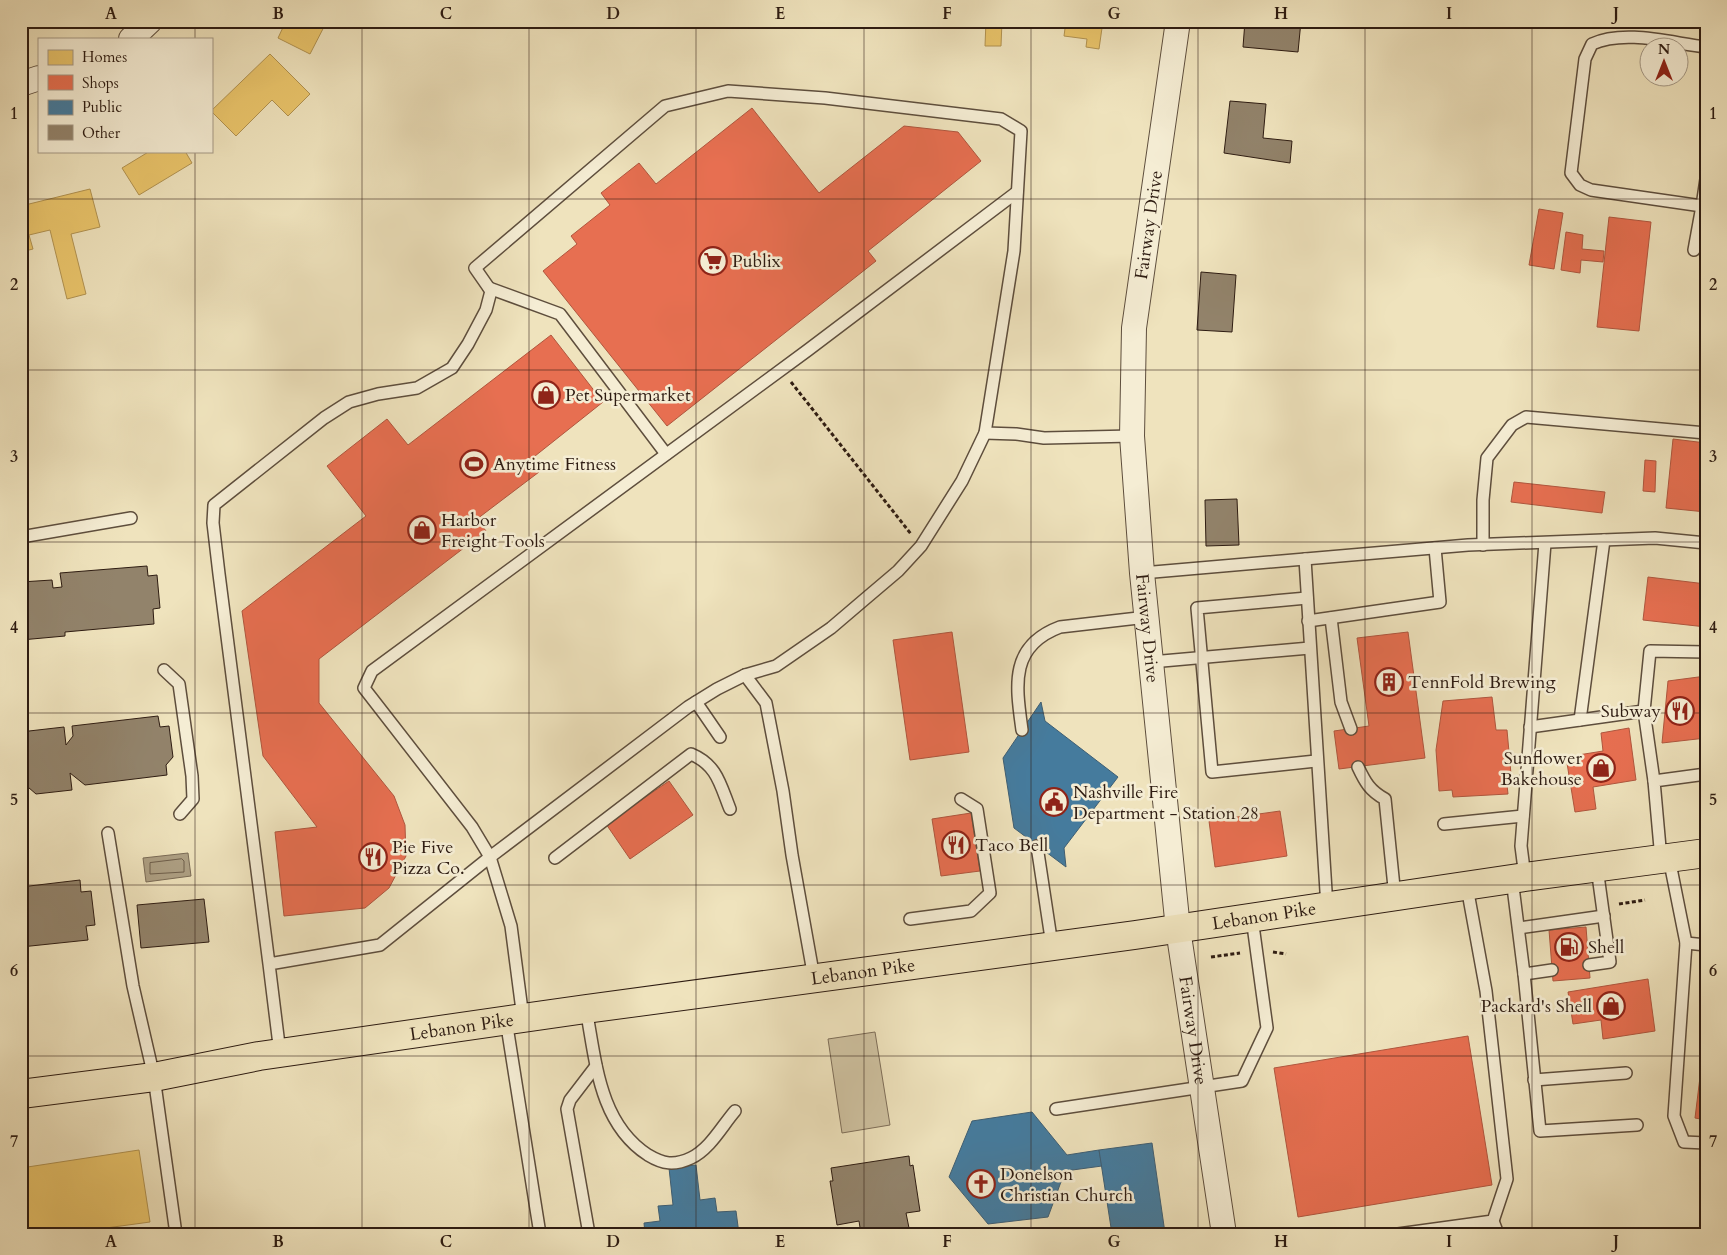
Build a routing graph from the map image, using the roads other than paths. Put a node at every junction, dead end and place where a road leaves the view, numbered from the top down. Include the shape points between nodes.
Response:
1 (150, 21) edge
2 (1178, 21) edge
3 (132, 38) edge
4 (1706, 47) edge
5 (38, 78) edge
6 (21, 84) edge
7 (1706, 179) edge
8 (1017, 192) junction
9 (1702, 206) junction
10 (1694, 250) dead end
11 (489, 288) junction
12 (984, 433) junction
13 (1706, 433) edge
14 (1132, 436) junction
15 (666, 454) junction
16 (131, 518) dead end
17 (21, 537) edge
18 (1604, 540) junction
19 (1545, 543) junction
20 (1706, 543) edge
21 (1483, 545) junction
22 (1435, 548) junction
23 (1305, 559) junction
24 (1142, 573) junction
25 (1307, 598) junction
26 (1147, 617) junction
27 (1331, 618) junction
28 (1308, 621) junction
29 (1310, 648) junction
30 (1706, 652) edge
31 (1202, 657) junction
32 (1151, 662) junction
33 (164, 670) dead end
34 (745, 675) junction
35 (696, 702) junction
36 (1644, 711) junction
37 (1580, 720) junction
38 (1530, 727) junction
39 (1351, 728) dead end
40 (1022, 730) dead end
41 (720, 737) dead end
42 (1316, 761) junction
43 (1358, 767) dead end
44 (1706, 774) edge
45 (1654, 781) junction
46 (961, 799) dead end
47 (730, 809) dead end
48 (180, 814) dead end
49 (1523, 816) junction
50 (1444, 824) dead end
51 (108, 833) dead end
52 (1038, 846) dead end
53 (1706, 853) edge
54 (490, 857) junction
55 (555, 858) dead end
56 (1665, 859) junction
57 (1597, 868) junction
58 (1519, 878) junction
59 (1467, 887) junction
60 (1395, 897) junction
61 (1327, 907) junction
62 (1604, 916) junction
63 (1252, 918) junction
64 (910, 919) dead end
65 (1178, 928) junction
66 (1519, 928) junction
67 (1686, 943) junction
68 (1052, 945) junction
69 (1706, 945) edge
70 (270, 964) junction
71 (1589, 965) dead end
72 (1552, 970) dead end
73 (1524, 974) junction
74 (814, 978) junction
75 (586, 1009) junction
76 (515, 1019) junction
77 (280, 1054) junction
78 (596, 1066) junction
79 (1626, 1072) dead end
80 (154, 1077) junction
81 (1534, 1080) junction
82 (1202, 1087) junction
83 (21, 1094) edge
84 (1056, 1109) dead end
85 (735, 1111) dead end
86 (1637, 1126) dead end
87 (1706, 1143) edge
88 (1493, 1221) junction
89 (1422, 1232) edge
90 (176, 1234) edge
91 (540, 1234) edge
92 (589, 1234) edge
93 (1224, 1234) edge
94 (1398, 1234) edge
95 (1498, 1234) edge

1 - 3 street
2 - 14 street, Fairway Drive via 1134,328
4 - 9 lane via 1629,38 1592,44 1585,59 1571,173 1580,185 1591,190
5 - 6 street
7 - 9 lane
8 - 11 lane via 1021,131 1001,119 825,98 728,91 665,106 474,268
8 - 12 lane via 1014,251
8 - 15 lane
9 - 10 lane
11 - 15 lane via 560,314
11 - 70 lane via 486,310 452,368 417,388 349,402 214,505 219,574
12 - 14 lane via 1044,438
12 - 34 lane via 962,481 921,546 898,571 831,628 776,666
13 - 21 lane via 1526,417 1512,425 1487,458
14 - 24 street, Fairway Drive
15 - 54 lane via 372,671 364,688 472,827
16 - 17 lane
18 - 19 lane
18 - 20 lane via 1655,538
18 - 37 lane
19 - 21 lane
19 - 38 lane
21 - 22 lane
22 - 23 lane
22 - 27 lane via 1440,602
23 - 24 lane
23 - 25 lane
24 - 26 street, Fairway Drive
25 - 28 lane
25 - 31 lane via 1198,608
26 - 32 street, Fairway Drive
26 - 40 lane via 1060,627 1036,640 1020,667 1016,682
27 - 28 lane
27 - 39 lane via 1341,702
28 - 29 lane
29 - 31 lane
29 - 42 lane
30 - 36 lane via 1650,651
31 - 32 lane
31 - 42 lane via 1212,772
32 - 65 street, Fairway Drive
33 - 48 lane via 179,684 192,776 193,799
34 - 35 lane
34 - 74 lane via 766,703
35 - 41 lane
35 - 54 lane
36 - 37 lane
36 - 45 lane
37 - 38 lane
38 - 49 lane
42 - 61 lane
43 - 60 lane via 1366,785 1385,799
44 - 45 lane
45 - 56 lane
46 - 64 lane via 977,809 990,894 971,911
47 - 55 lane via 716,773 705,760 691,754
49 - 50 lane
49 - 58 lane
51 - 80 lane via 133,986
52 - 68 lane
53 - 56 main road, Lebanon Pike
54 - 70 lane via 380,945
54 - 76 lane via 510,926
56 - 57 main road, Lebanon Pike
56 - 67 lane
57 - 58 main road, Lebanon Pike
57 - 62 lane
58 - 59 main road, Lebanon Pike
58 - 66 lane
59 - 60 main road, Lebanon Pike
59 - 88 lane via 1486,991 1507,1179
60 - 61 main road, Lebanon Pike
61 - 63 main road, Lebanon Pike
62 - 66 lane
62 - 71 lane via 1610,962
63 - 65 main road, Lebanon Pike
63 - 82 lane via 1267,1028 1242,1082
65 - 68 main road, Lebanon Pike
65 - 82 street, Fairway Drive
66 - 73 lane
67 - 69 lane
67 - 87 lane via 1674,1116 1684,1142
68 - 74 main road, Lebanon Pike
70 - 77 lane
72 - 73 lane
73 - 81 lane
74 - 75 main road, Lebanon Pike
75 - 76 main road, Lebanon Pike
75 - 78 lane
76 - 77 main road, Lebanon Pike
76 - 91 lane
77 - 80 main road, Lebanon Pike
78 - 85 lane via 607,1108 617,1124 633,1145 661,1163 692,1158 706,1147
78 - 92 lane via 570,1100 567,1110
79 - 81 lane
80 - 83 main road, Lebanon Pike
80 - 90 lane
81 - 86 lane via 1540,1132
82 - 84 lane
82 - 93 street, Fairway Drive
88 - 89 lane
88 - 95 lane
89 - 94 lane

